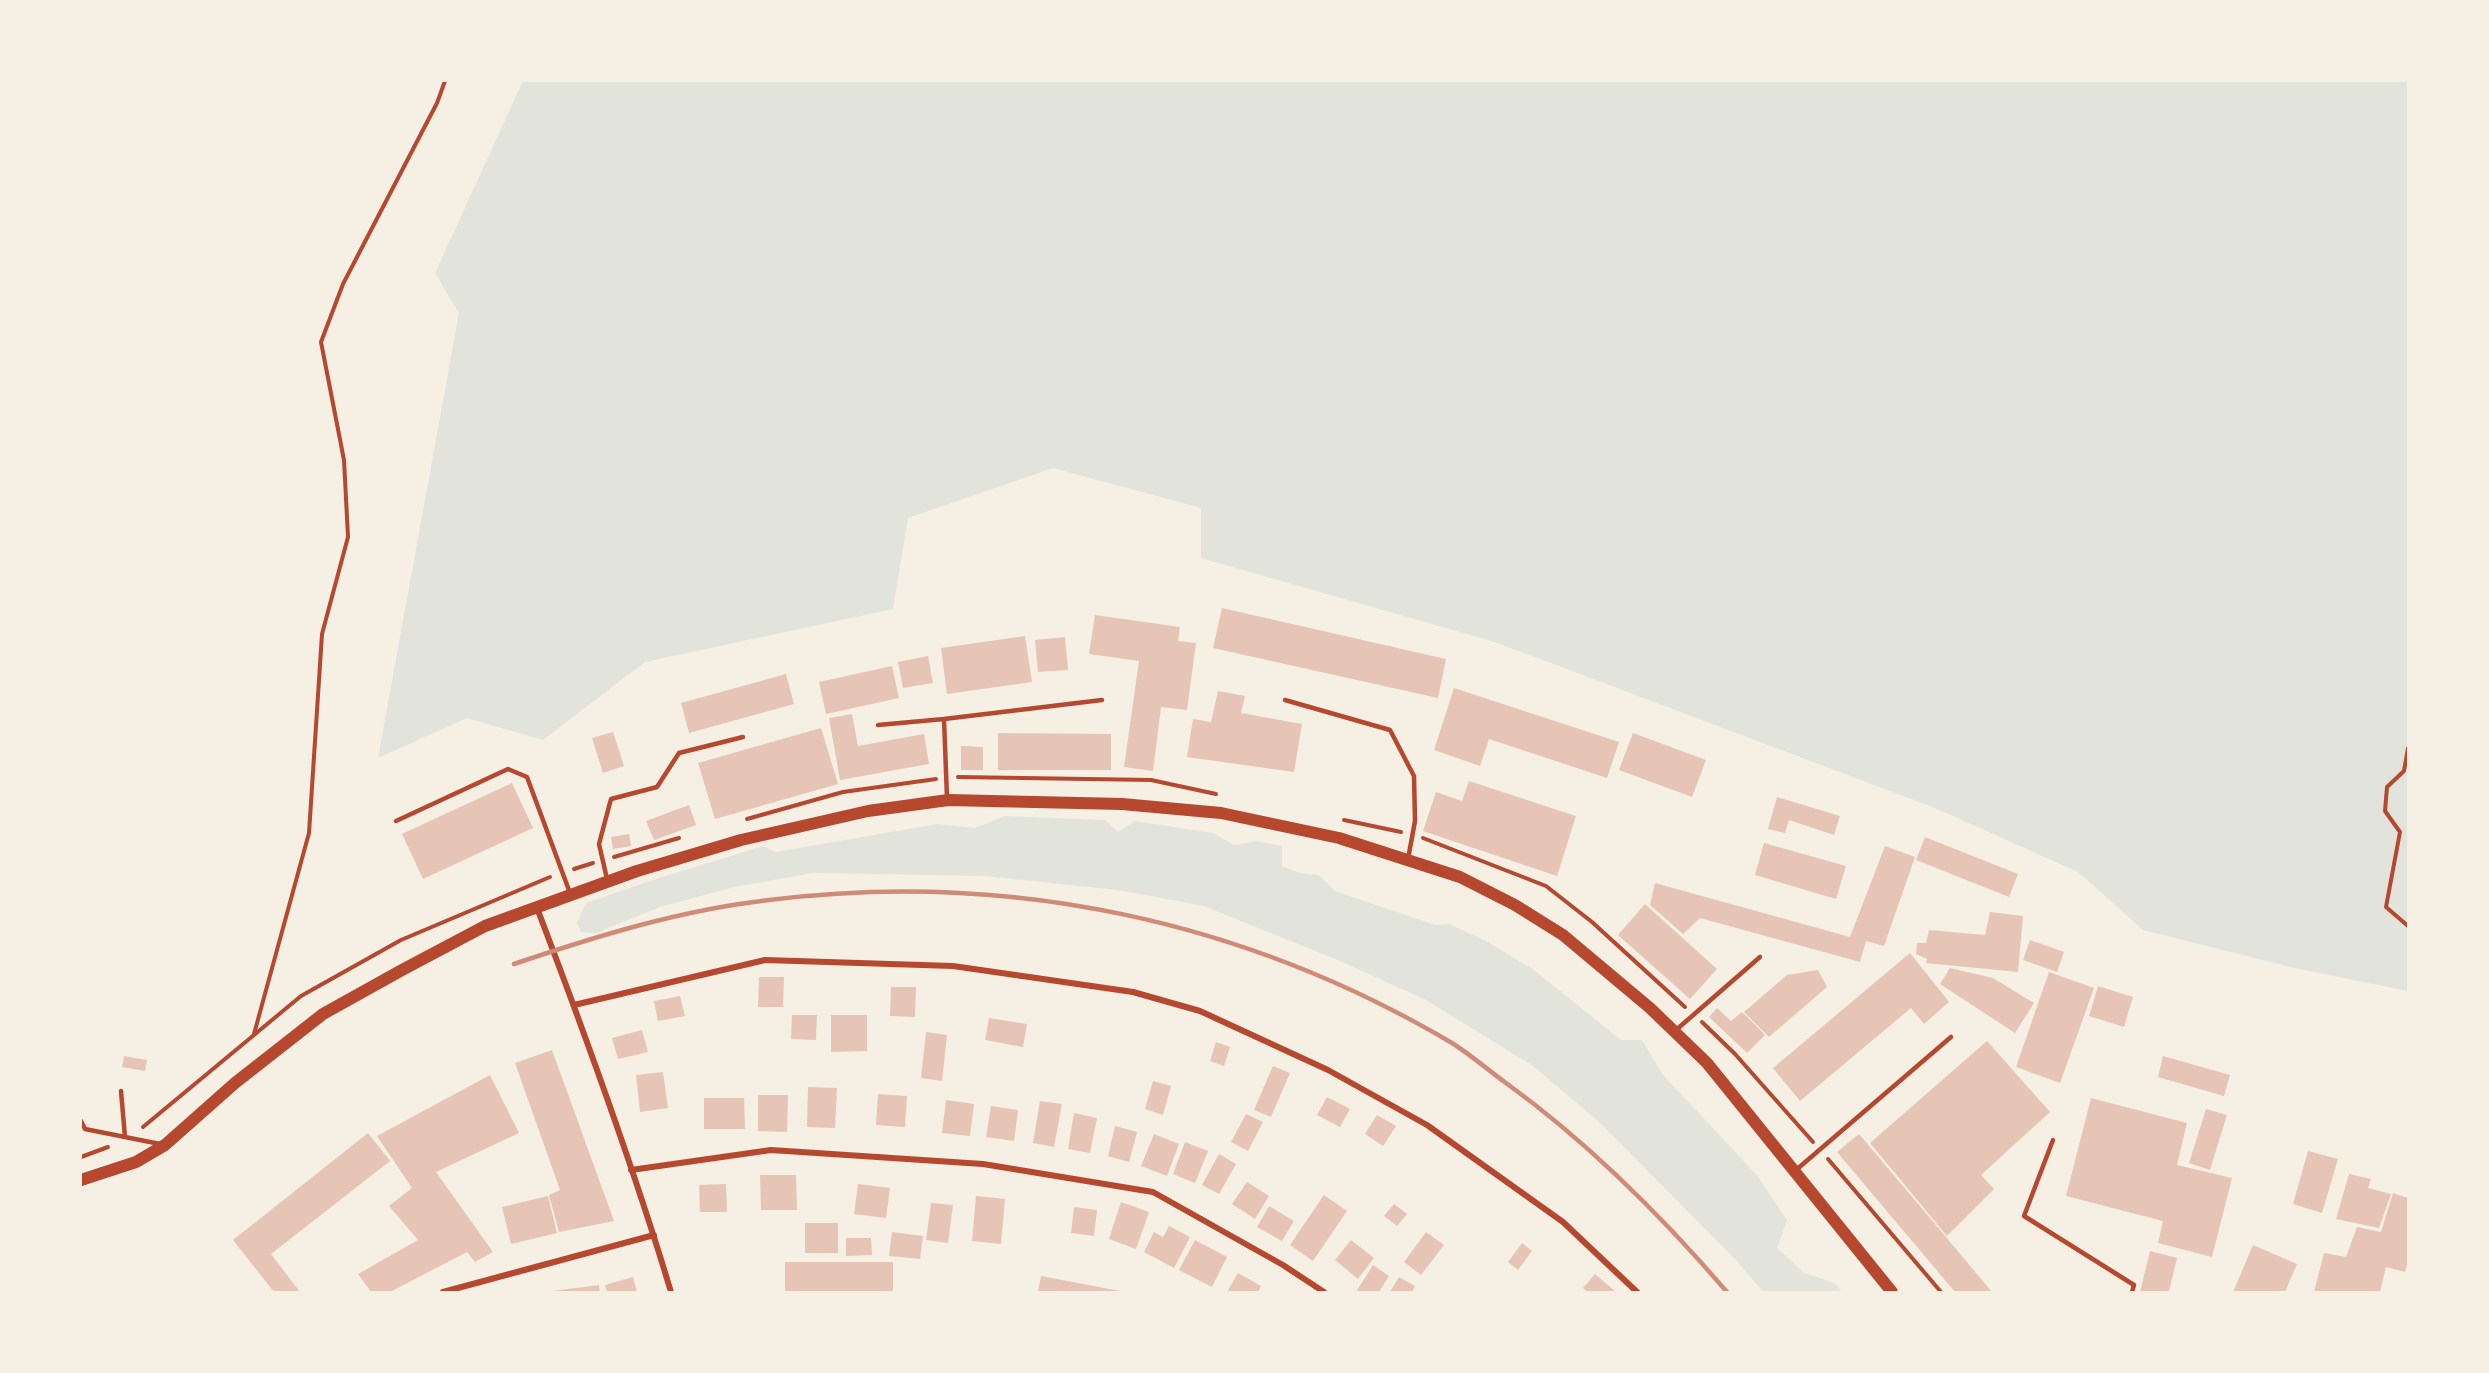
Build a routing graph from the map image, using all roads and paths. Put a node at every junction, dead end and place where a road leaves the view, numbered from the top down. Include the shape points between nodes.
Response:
1 (445, 81) edge
2 (1102, 700) dead end
3 (1285, 700) dead end
4 (944, 719) junction
5 (878, 725) dead end
6 (743, 737) dead end
7 (2408, 748) edge
8 (946, 777) junction
9 (1219, 794) dead end
10 (948, 800) junction
11 (1333, 818) dead end
12 (396, 821) dead end
13 (740, 821) dead end
14 (1413, 834) junction
15 (683, 837) dead end
16 (1408, 859) junction
17 (603, 860) junction
18 (562, 872) junction
19 (608, 882) junction
20 (571, 895) junction
21 (537, 908) junction
22 (2408, 926) edge
23 (1760, 957) dead end
24 (574, 1005) junction
25 (1694, 1014) junction
26 (1674, 1031) junction
27 (254, 1034) junction
28 (1952, 1037) dead end
29 (121, 1091) dead end
30 (81, 1121) edge
31 (83, 1130) edge
32 (125, 1137) junction
33 (2053, 1140) dead end
34 (165, 1145) junction
35 (1820, 1150) junction
36 (81, 1157) edge
37 (631, 1170) junction
38 (1794, 1172) junction
39 (81, 1180) edge
40 (654, 1235) junction
41 (443, 1292) edge
42 (671, 1292) edge
43 (1324, 1292) edge
44 (1636, 1292) edge
45 (1892, 1292) edge
46 (1941, 1292) edge
47 (2132, 1292) edge

1 - 27 path via 344,284 321,342 344,460 348,537 322,634 309,833
2 - 4 lane
3 - 14 lane via 1390,730 1414,776
4 - 5 lane
4 - 8 lane
6 - 17 lane via 679,753 657,787 611,799 599,844
7 - 22 path via 2404,771 2387,787 2385,811 2400,832 2386,907
8 - 9 path via 1151,780
8 - 10 lane
8 - 13 path via 843,792
10 - 16 main road via 1122,804 1221,813 1339,838
10 - 19 main road via 868,811 741,840
11 - 14 path
12 - 18 lane via 508,769 527,777
14 - 16 lane
14 - 25 path via 1546,886
15 - 17 path
16 - 26 main road via 1460,877 1563,935
17 - 18 path
17 - 19 lane
18 - 20 lane
18 - 27 path via 401,940 301,996
19 - 20 main road
20 - 21 main road
21 - 24 street
21 - 34 main road via 485,926 323,1014
23 - 25 lane
24 - 37 street
24 - 44 street via 765,960 953,966 1133,992 1200,1011 1328,1070 1427,1125 1563,1222
25 - 26 lane
25 - 35 path
26 - 38 main road via 1707,1063
27 - 32 path via 145,1126
28 - 35 lane
29 - 32 lane
30 - 31 lane
31 - 32 lane
32 - 34 lane
32 - 36 path
33 - 47 lane via 2024,1216 2134,1285
34 - 39 main road via 136,1162
35 - 38 lane
35 - 46 path
37 - 40 street
37 - 43 street via 771,1150 983,1164 1154,1192
38 - 45 main road
40 - 41 street
40 - 42 street

